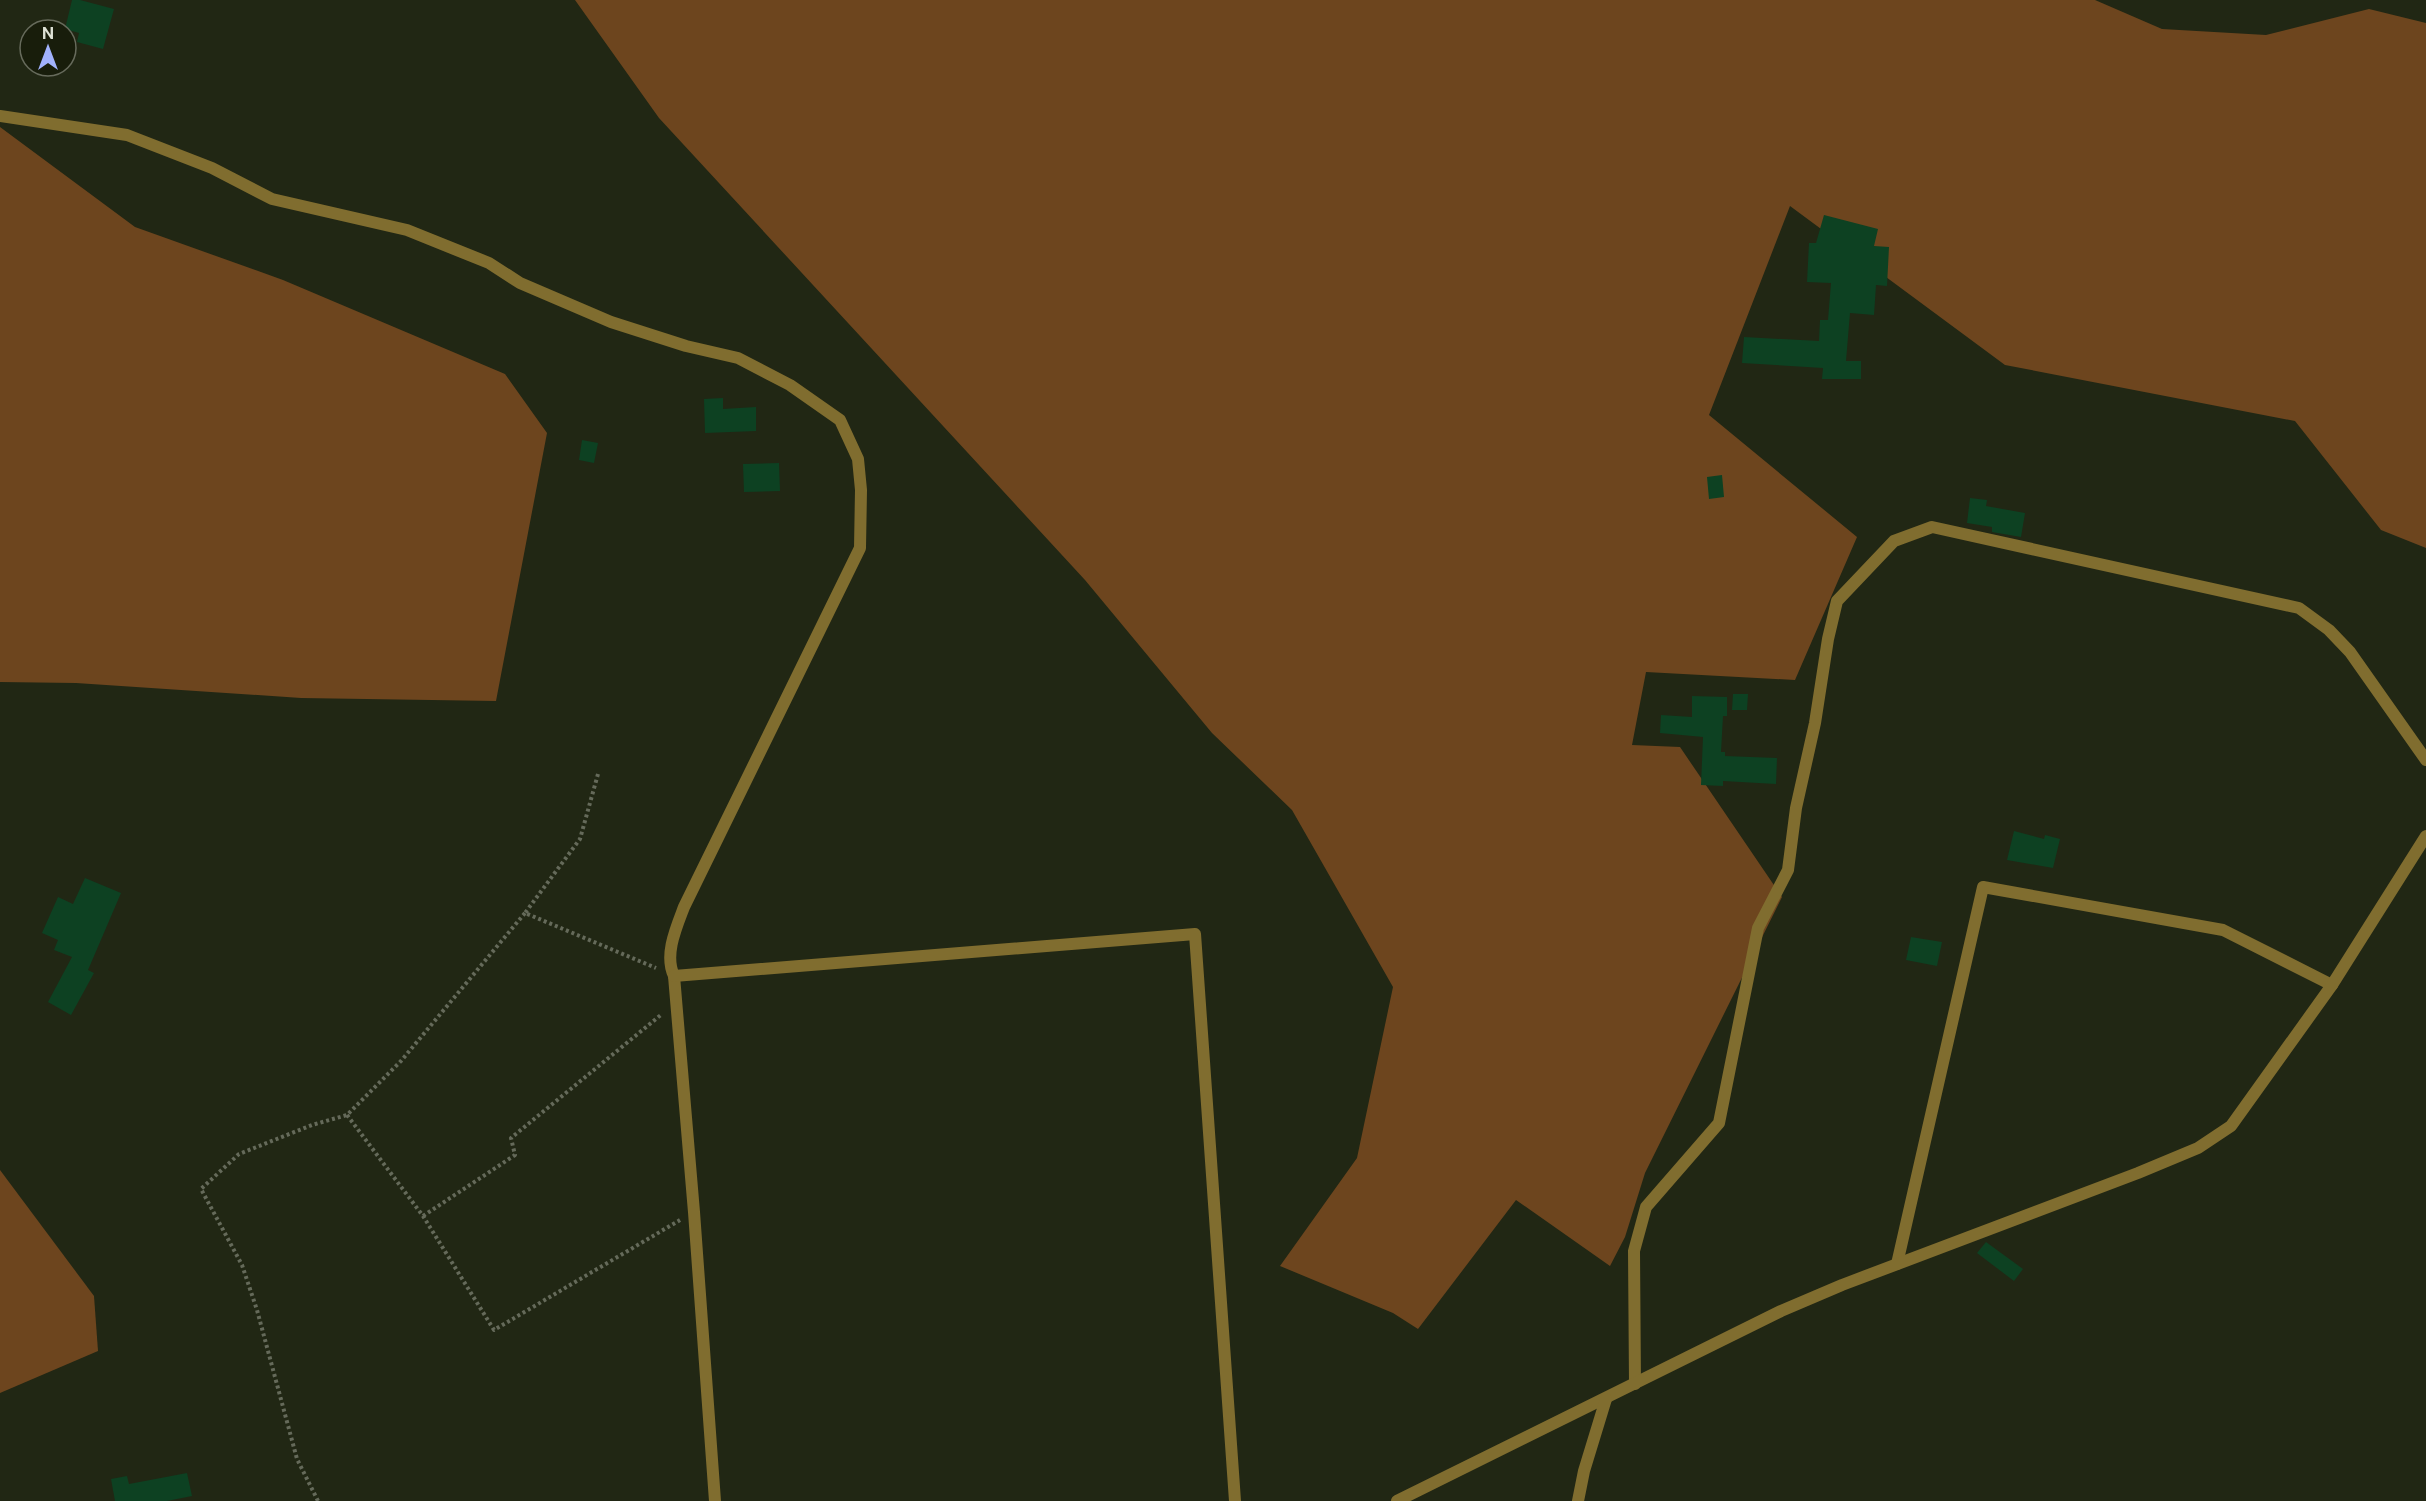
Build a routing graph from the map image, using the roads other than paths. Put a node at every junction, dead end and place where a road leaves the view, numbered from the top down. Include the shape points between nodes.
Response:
1 (0, 116) edge
2 (2426, 760) edge
3 (2426, 836) edge
4 (674, 976) junction
5 (2332, 985) junction
6 (1897, 1264) junction
7 (1635, 1384) junction
8 (1606, 1398) junction
9 (715, 1501) edge
10 (1235, 1501) edge
11 (1397, 1501) edge
12 (1578, 1501) edge

1 - 4 street via 127,135 212,168 272,199 407,230 489,263 520,283 611,322 738,358 790,385 840,420 858,459 860,548 684,907 674,932 669,965
2 - 7 street via 2350,652 2299,608 1932,527 1894,541 1837,601 1796,808 1788,870 1758,928 1719,1123 1646,1207 1634,1251
3 - 5 street
4 - 9 street
4 - 10 street via 1195,934
5 - 6 street via 2231,1126 2198,1148
5 - 6 street via 2223,930 1983,887
6 - 7 street via 1781,1311
7 - 8 street
8 - 11 street
8 - 12 street

